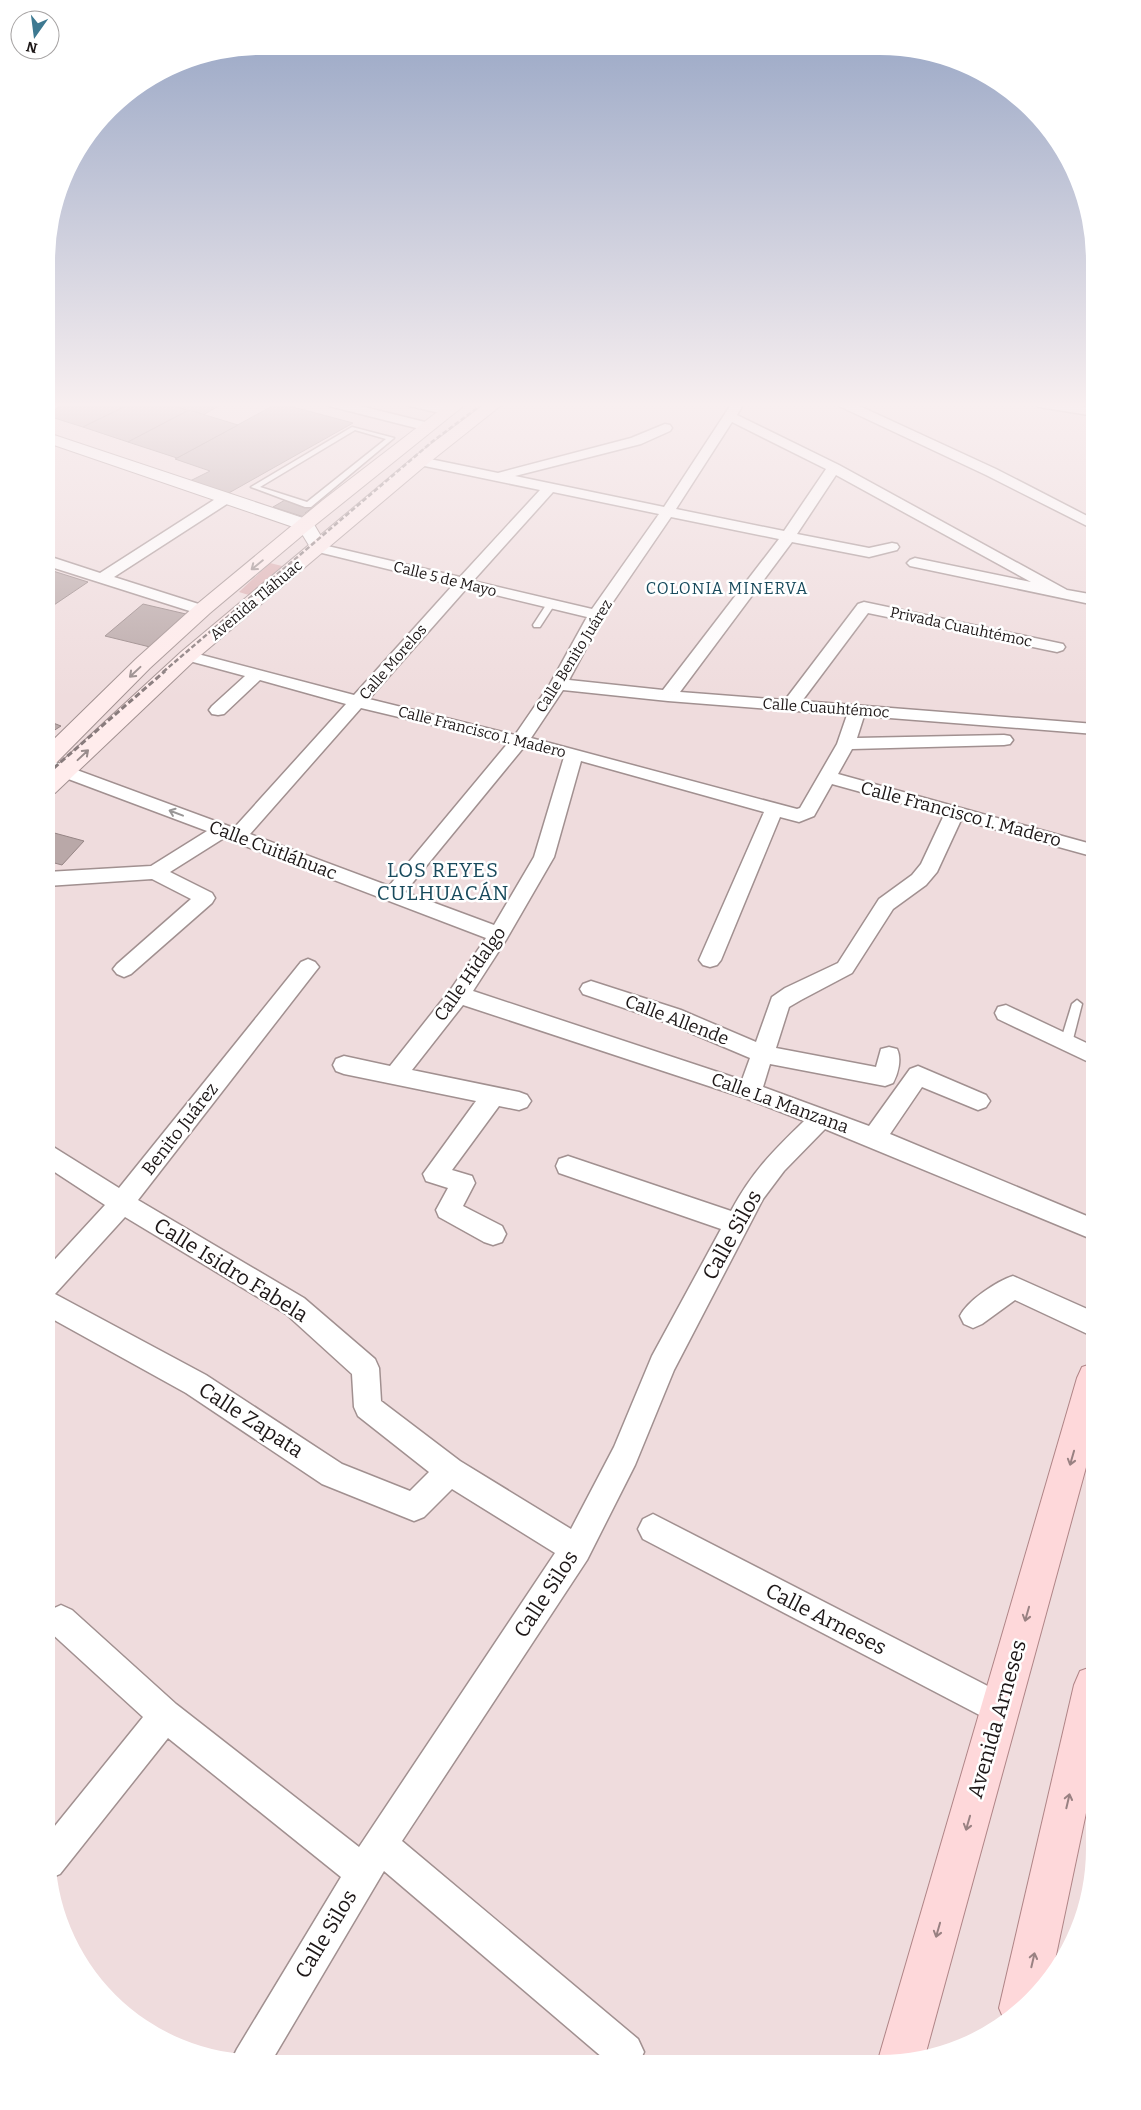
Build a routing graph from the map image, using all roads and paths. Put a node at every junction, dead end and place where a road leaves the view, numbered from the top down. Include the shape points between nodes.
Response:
1 (222, 501) edge
2 (234, 501) edge
3 (297, 501) edge
4 (314, 501) edge
5 (330, 501) edge
6 (372, 501) edge
7 (537, 501) edge
8 (621, 501) edge
9 (674, 501) edge
10 (811, 501) edge
11 (896, 501) edge
12 (1048, 501) edge
13 (668, 511) junction
14 (322, 512) junction
15 (352, 518) junction
16 (1086, 521) edge
17 (306, 525) junction
18 (788, 536) junction
19 (892, 547) dead end
20 (319, 548) junction
21 (55, 563) edge
22 (915, 563) dead end
23 (102, 578) junction
24 (461, 583) junction
25 (1062, 592) junction
26 (1086, 598) edge
27 (551, 604) junction
28 (202, 610) junction
29 (596, 615) junction
30 (538, 625) dead end
31 (1057, 647) dead end
32 (188, 656) junction
33 (256, 675) junction
34 (558, 684) junction
35 (668, 696) junction
36 (359, 702) junction
37 (790, 705) junction
38 (218, 710) dead end
39 (857, 710) junction
40 (1086, 728) edge
41 (1004, 740) dead end
42 (520, 741) junction
43 (846, 744) junction
44 (55, 752) edge
45 (574, 754) junction
46 (56, 768) edge
47 (827, 777) junction
48 (774, 810) junction
49 (954, 812) junction
50 (229, 834) junction
51 (1086, 849) edge
52 (155, 872) junction
53 (55, 878) edge
54 (392, 895) junction
55 (499, 935) junction
56 (710, 960) dead end
57 (308, 967) dead end
58 (124, 969) dead end
59 (591, 989) dead end
60 (459, 995) junction
61 (1077, 1004) dead end
62 (1006, 1013) dead end
63 (1066, 1043) junction
64 (1086, 1053) edge
65 (762, 1054) junction
66 (889, 1056) dead end
67 (344, 1065) dead end
68 (396, 1075) junction
69 (750, 1091) junction
70 (494, 1095) junction
71 (519, 1101) dead end
72 (978, 1101) dead end
73 (822, 1118) junction
74 (874, 1138) junction
75 (55, 1160) edge
76 (568, 1166) dead end
77 (122, 1203) junction
78 (737, 1224) junction
79 (1086, 1227) edge
80 (493, 1234) dead end
81 (55, 1277) edge
82 (55, 1307) edge
83 (972, 1316) dead end
84 (1086, 1320) edge
85 (1086, 1406) edge
86 (450, 1472) junction
87 (653, 1529) dead end
88 (576, 1549) junction
89 (61, 1621) dead end
90 (1000, 1709) junction
91 (165, 1715) junction
92 (1086, 1721) edge
93 (55, 1853) edge
94 (372, 1859) junction
95 (1025, 1996) edge
96 (624, 2052) dead end
97 (903, 2054) edge
98 (254, 2055) edge

1 - 23 street
2 - 17 street
3 - 4 lane via 308,505
5 - 14 main road, Avenida Tláhuac
6 - 15 main road, Avenida Tláhuac
7 - 24 street, Calle Morelos
8 - 13 street
9 - 13 street, Calle Benito Juárez
10 - 18 street
11 - 25 street
12 - 16 street
13 - 18 street
13 - 29 street, Calle Benito Juárez
14 - 15 main road
14 - 17 main road, Avenida Tláhuac
15 - 20 main road, Avenida Tláhuac
17 - 20 street
17 -> 28 main road, Avenida Tláhuac
18 - 19 street via 869,553
18 - 35 street
20 - 24 street, Calle 5 de Mayo
20 - 32 main road, Avenida Tláhuac
21 - 23 street
22 - 25 street
23 - 28 street
24 - 27 street, Calle 5 de Mayo
24 - 36 street, Calle Morelos
25 - 26 street
27 - 29 street, Calle 5 de Mayo
27 - 30 lane
28 -> 44 main road, Avenida Tláhuac via 107,698
29 - 34 street, Calle Benito Juárez
31 - 37 street, Privada Cuauhtémoc via 864,607
32 - 33 street, Calle Francisco I. Madero
46 -> 32 main road, Avenida Tláhuac
33 - 36 street, Calle Francisco I. Madero
33 - 38 street
34 - 35 street, Calle Cuauhtémoc
34 - 42 street, Calle Benito Juárez
35 - 37 street, Calle Cuauhtémoc
36 - 42 street, Calle Francisco I. Madero
36 - 50 street, Calle Morelos
37 - 39 street, Calle Cuauhtémoc
39 - 40 street, Calle Cuauhtémoc
39 - 43 street, Calle Francisco I. Madero
41 - 43 street
42 - 45 street, Calle Francisco I. Madero
42 - 54 street, Calle Benito Juárez
43 - 47 street, Calle Francisco I. Madero
45 - 48 street, Calle Francisco I. Madero
45 - 55 street, Calle Hidalgo via 544,857
50 -> 46 street, Calle Cuitláhuac
47 - 48 street, Calle Francisco I. Madero via 807,812 792,815
47 - 49 street, Calle Francisco I. Madero
48 - 56 street
49 - 51 street, Calle Francisco I. Madero
49 - 65 street via 930,867 919,880 886,904 845,968 780,1003
50 - 52 street, Calle Morelos
50 - 54 street, Calle Cuitláhuac
52 - 53 street, Calle Morelos
52 - 58 street via 206,898
54 - 55 street, Calle Cuitláhuac
55 - 60 street, Calle Hidalgo
57 - 77 street, Benito Juárez
59 - 65 street, Calle Allende via 673,1016
60 - 68 street, Calle Hidalgo
60 - 69 street, Calle La Manzana
61 - 63 lane
62 - 63 street
63 - 64 street
65 - 66 street, Calle Allende via 886,1077
65 - 69 street
67 - 68 street
68 - 70 street
69 - 73 street, Calle La Manzana
70 - 71 street
70 - 80 street via 435,1174 463,1184 448,1210
72 - 74 street via 918,1075
73 - 74 street, Calle La Manzana
73 - 78 street, Calle Silos via 775,1164 754,1192
74 - 79 street, Calle La Manzana
75 - 77 street, Calle Isidro Fabela
76 - 78 street
77 - 81 street, Benito Juárez
77 - 86 street, Calle Isidro Fabela via 295,1306 365,1368 368,1407
78 - 88 street, Calle Silos via 662,1365 624,1455
82 - 86 street, Calle Zapata via 196,1384 332,1474 414,1507
83 - 84 street via 1013,1287
85 -> 90 main road, Avenida Arneses
86 - 88 street, Calle Isidro Fabela
87 - 90 street, Calle Arneses
88 - 94 street, Calle Silos
89 - 91 street
90 -> 97 main road, Avenida Arneses
91 - 93 street
91 - 94 street
95 -> 92 main road
94 - 96 street
94 - 98 street, Calle Silos

